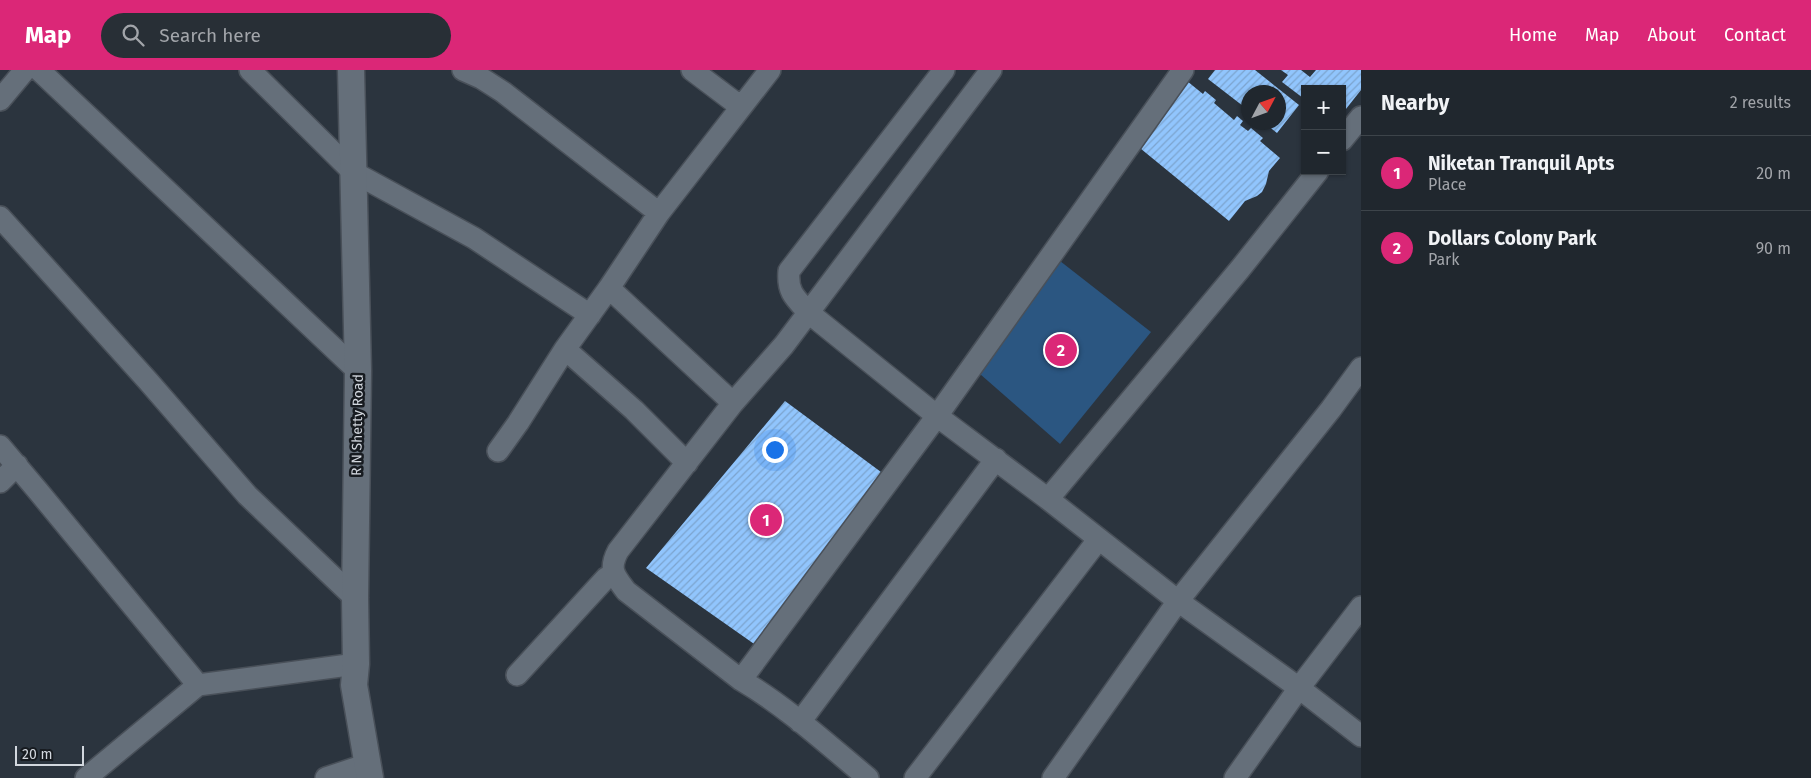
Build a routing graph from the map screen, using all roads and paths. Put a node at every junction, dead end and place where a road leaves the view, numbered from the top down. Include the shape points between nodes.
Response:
1 (25, 70) edge
2 (39, 70) edge
3 (250, 70) edge
4 (351, 70) edge
5 (464, 70) edge
6 (692, 70) edge
7 (770, 70) edge
8 (944, 70) edge
9 (991, 70) edge
10 (1183, 70) edge
11 (0, 100) edge
12 (741, 107) junction
13 (1361, 116) edge
14 (1346, 135) edge
15 (353, 172) junction
16 (1315, 175) edge
17 (659, 214) junction
18 (0, 216) edge
19 (609, 288) junction
20 (809, 313) junction
21 (590, 315) junction
22 (565, 349) junction
23 (1361, 368) edge
24 (358, 371) junction
25 (733, 402) junction
26 (937, 416) junction
27 (0, 446) edge
28 (498, 451) dead end
29 (996, 459) junction
30 (687, 463) junction
31 (17, 465) junction
32 (0, 482) edge
33 (1048, 499) junction
34 (1098, 540) junction
35 (613, 574) junction
36 (355, 598) junction
37 (1178, 602) junction
38 (1361, 607) edge
39 (356, 664) junction
40 (517, 675) dead end
41 (741, 680) junction
42 (198, 685) junction
43 (1299, 688) junction
44 (800, 722) junction
45 (1361, 736) edge
46 (369, 771) edge
47 (86, 778) edge
48 (326, 778) edge
49 (868, 778) edge
50 (915, 778) edge
51 (1053, 778) edge
52 (1235, 778) edge

1 - 11 street
2 - 24 street
3 - 15 street
4 - 15 street, R N Shetty Road
5 - 17 street via 503,92
6 - 12 street
7 - 12 street
8 - 20 street via 789,271 788,284 794,298
9 - 20 street
10 - 26 street
12 - 17 street
13 - 14 street
15 - 21 street via 474,238
15 - 24 street, R N Shetty Road
16 - 33 street
17 - 19 street
18 - 36 street via 247,495
19 - 21 street
19 - 25 street
20 - 25 street
20 - 26 street
21 - 22 street
22 - 28 street
22 - 30 street via 634,410
23 - 37 street
24 - 36 street, R N Shetty Road
25 - 30 street
26 - 29 street
26 - 41 street
27 - 31 street
29 - 33 street
29 - 44 street
30 - 35 street via 618,551 613,560
31 - 32 street
31 - 42 street
33 - 34 street
34 - 37 street
34 - 50 street
35 - 40 street
35 - 41 street via 626,591
36 - 39 street, R N Shetty Road
37 - 43 street
37 - 51 street
38 - 43 street
39 - 42 street
39 - 46 street, R N Shetty Road via 354,685
41 - 44 street
42 - 47 street
43 - 45 street
43 - 52 street
44 - 49 street
46 - 48 street

